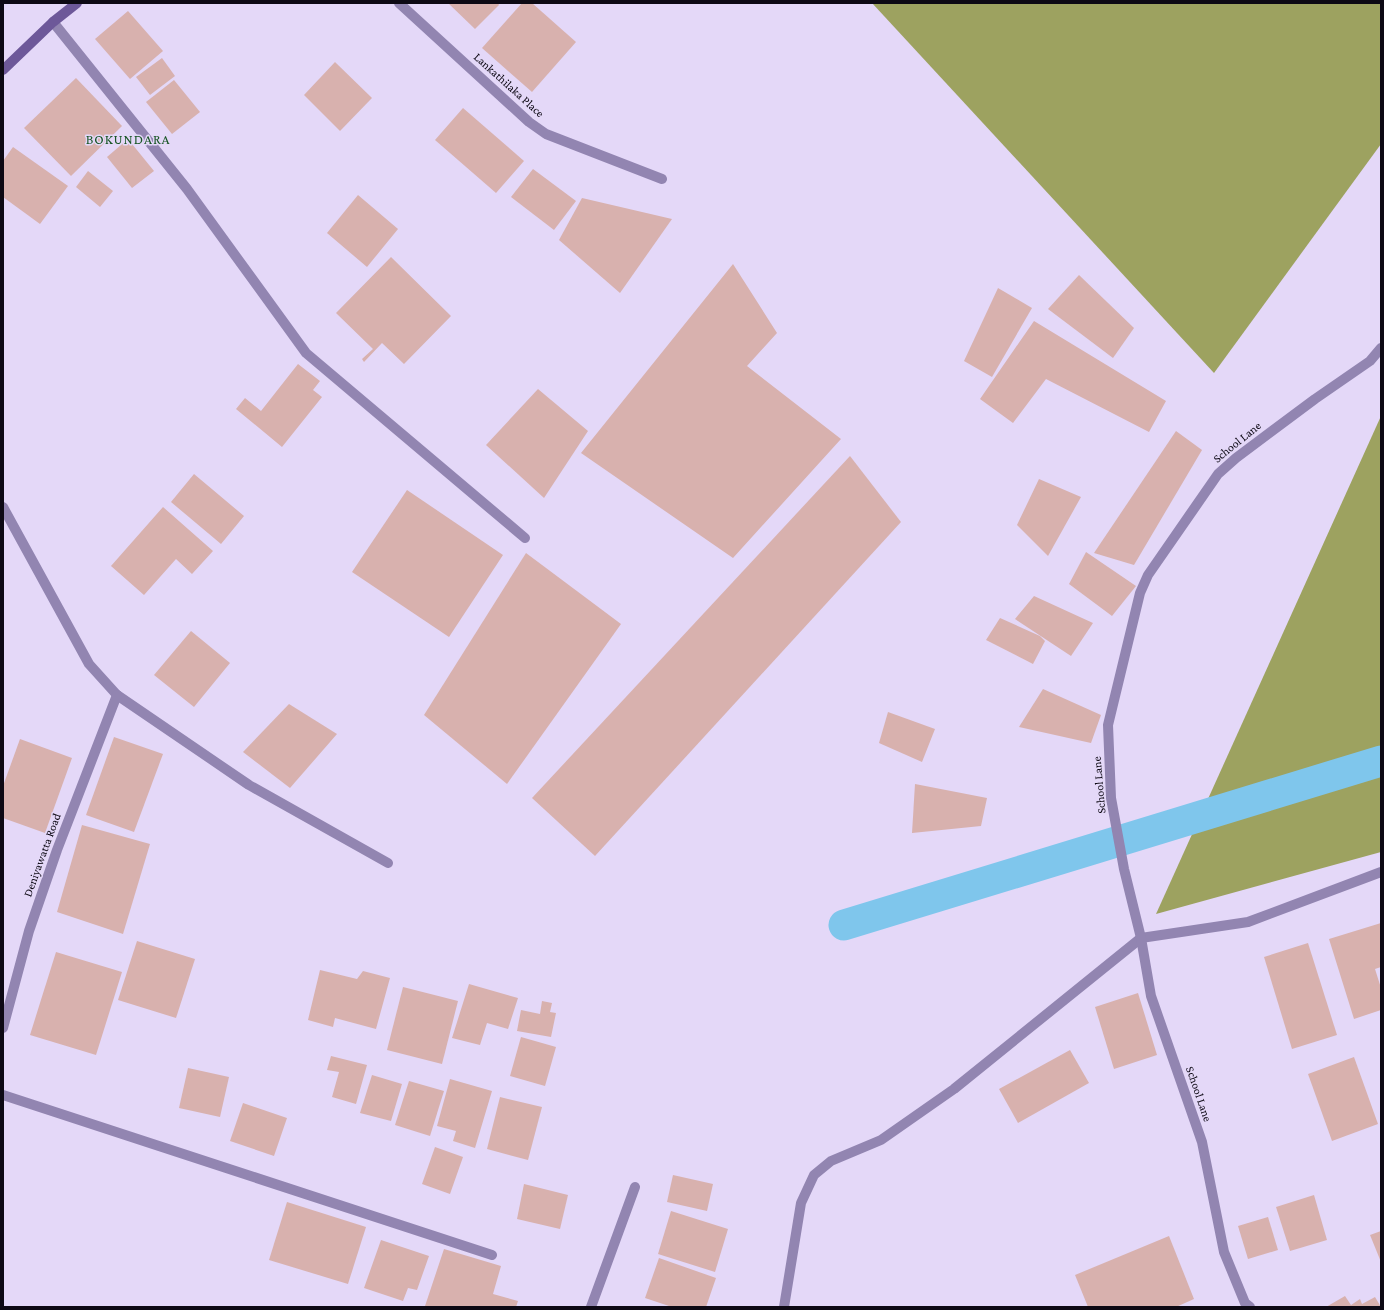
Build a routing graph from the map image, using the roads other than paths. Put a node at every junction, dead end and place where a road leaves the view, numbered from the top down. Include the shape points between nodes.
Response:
1 (77, 3) edge
2 (399, 3) edge
3 (53, 22) junction
4 (3, 70) edge
5 (662, 179) dead end
6 (1381, 348) edge
7 (3, 507) edge
8 (525, 538) dead end
9 (117, 695) junction
10 (388, 864) dead end
11 (1381, 872) edge
12 (1141, 938) junction
13 (3, 1028) edge
14 (3, 1095) edge
15 (635, 1187) dead end
16 (492, 1255) dead end
17 (591, 1307) edge
18 (784, 1307) edge
19 (1250, 1307) edge

1 - 3 street
2 - 5 street, Lankathilaka Place via 546,134
3 - 4 street
3 - 8 street via 187,190 306,353
6 - 12 street, School Lane via 1370,361 1315,399 1218,474 1148,575 1140,593 1108,724 1111,798 1124,869
7 - 9 street via 89,664
9 - 10 street via 249,785
9 - 13 street, Deniyawatta Road via 57,850 29,931
11 - 12 street via 1248,922
12 - 18 street via 954,1089 881,1140 831,1161 814,1175 801,1203
12 - 19 street, School Lane via 1151,996 1202,1142 1224,1252 1245,1303
14 - 16 street
15 - 17 street

